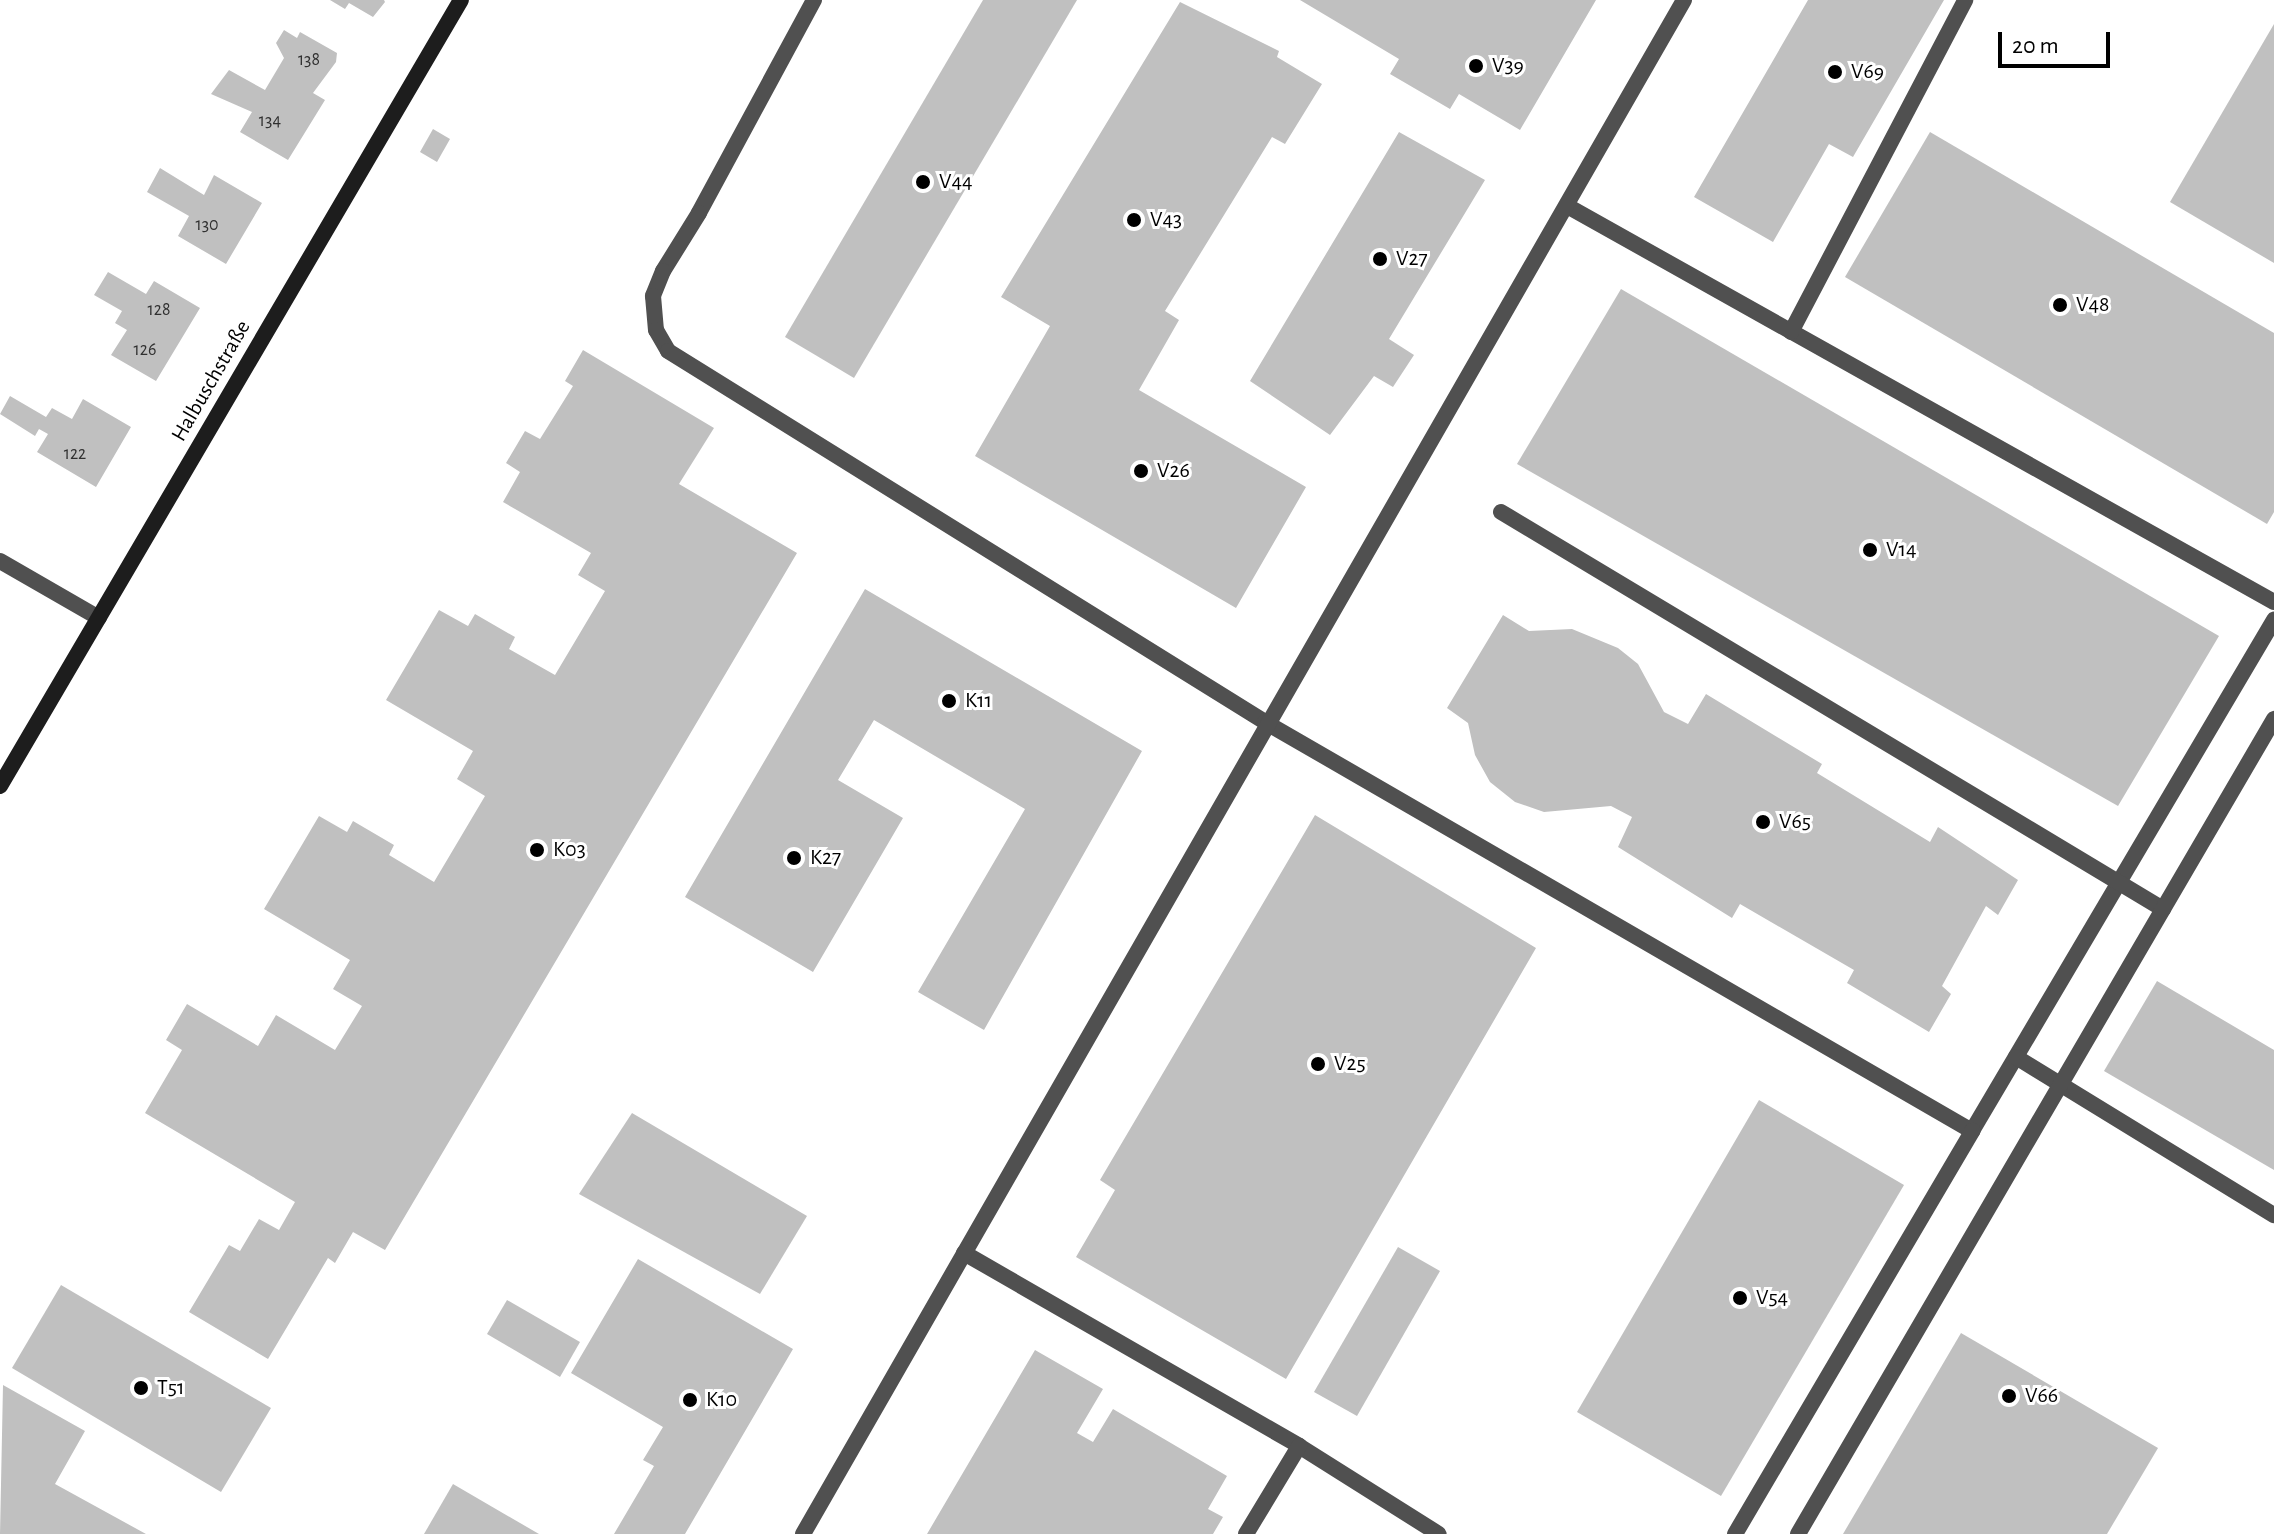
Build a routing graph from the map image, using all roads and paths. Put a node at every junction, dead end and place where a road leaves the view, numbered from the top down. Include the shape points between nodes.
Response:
1 (461, 0) edge
2 (814, 0) edge
3 (1684, 0) edge
4 (1965, 0) edge
5 (1569, 207) junction
6 (1791, 332) junction
7 (1501, 512) dead end
8 (0, 561) edge
9 (2274, 602) edge
10 (99, 618) junction
11 (2274, 620) edge
12 (2274, 719) edge
13 (1265, 722) junction
14 (0, 786) edge
15 (2119, 881) junction
16 (2163, 909) junction
17 (2016, 1057) junction
18 (2062, 1082) junction
19 (1972, 1131) junction
20 (2274, 1215) edge
21 (964, 1253) junction
22 (1299, 1446) junction
23 (803, 1534) edge
24 (1246, 1534) edge
25 (1439, 1534) edge
26 (1735, 1534) edge
27 (1798, 1534) edge

1 - 10 street, Halbuschstraße
2 - 13 street via 663,271 653,296 656,330 668,351
3 - 5 street
4 - 6 street
5 - 6 street
5 - 13 street
6 - 9 street
7 - 15 street
8 - 10 street
10 - 14 street, Halbuschstraße
11 - 15 street
12 - 16 street
13 - 19 street
13 - 21 street
15 - 16 street
15 - 17 street
16 - 18 street
17 - 18 street
17 - 19 street
18 - 20 street
18 - 27 street
19 - 26 street
21 - 22 street
21 - 23 street
22 - 24 street
22 - 25 street

